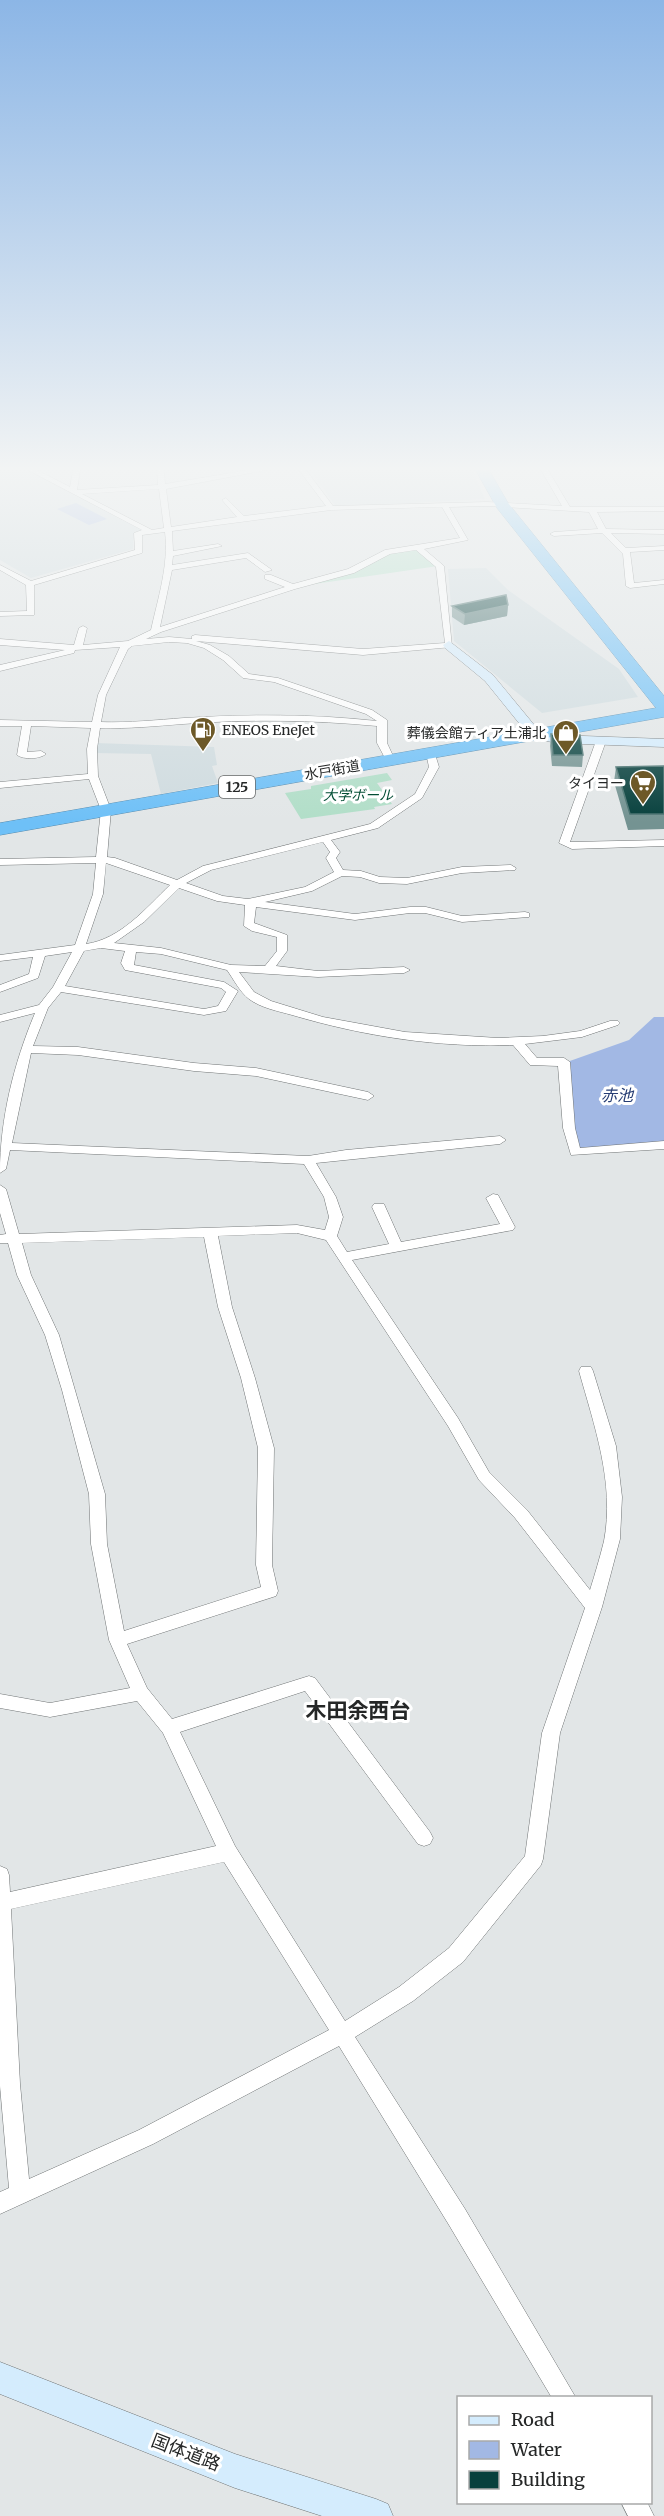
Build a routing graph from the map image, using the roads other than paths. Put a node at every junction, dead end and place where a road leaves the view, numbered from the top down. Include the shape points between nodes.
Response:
1 (30, 587) edge
2 (164, 587) edge
3 (291, 587) edge
4 (442, 587) edge
5 (567, 587) edge
6 (580, 587) edge
7 (588, 587) edge
8 (593, 593) dead end
9 (0, 614) edge
10 (83, 628) dead end
11 (155, 632) junction
12 (172, 638) junction
13 (0, 642) edge
14 (132, 642) junction
15 (449, 645) junction
16 (81, 648) junction
17 (0, 668) edge
18 (643, 672) junction
19 (664, 692) edge
20 (663, 713) edge
21 (0, 723) edge
22 (27, 723) junction
23 (383, 724) junction
24 (96, 726) junction
25 (581, 733) junction
26 (536, 735) junction
27 (601, 741) junction
28 (664, 743) edge
29 (431, 753) junction
30 (40, 754) dead end
31 (390, 760) junction
32 (93, 776) junction
33 (0, 785) edge
34 (106, 810) junction
35 (0, 829) edge
36 (324, 837) junction
37 (664, 843) edge
38 (100, 860) junction
39 (0, 862) edge
40 (511, 868) dead end
41 (340, 873) junction
42 (177, 884) junction
43 (251, 902) junction
44 (525, 915) dead end
45 (101, 945) junction
46 (79, 949) junction
47 (131, 950) junction
48 (40, 953) junction
49 (0, 958) edge
50 (231, 968) junction
51 (268, 969) junction
52 (404, 970) dead end
53 (58, 988) junction
54 (0, 989) edge
55 (44, 1007) junction
56 (0, 1019) edge
57 (614, 1023) dead end
58 (517, 1042) junction
59 (27, 1049) junction
60 (368, 1096) dead end
61 (500, 1140) dead end
62 (2, 1145) edge
63 (664, 1145) edge
64 (308, 1160) junction
65 (0, 1169) edge
66 (0, 1189) edge
67 (494, 1198) dead end
68 (379, 1207) dead end
69 (210, 1231) junction
70 (330, 1236) junction
71 (7, 1240) edge
72 (396, 1246) junction
73 (344, 1257) junction
74 (586, 1371) dead end
75 (594, 1607) junction
76 (117, 1640) junction
77 (141, 1693) junction
78 (0, 1701) edge
79 (169, 1728) junction
80 (424, 1838) dead end
81 (228, 1852) junction
82 (0, 1875) edge
83 (1, 1902) edge
84 (340, 2035) junction
85 (20, 2196) junction
86 (0, 2204) edge
87 (0, 2378) edge
88 (565, 2396) edge
89 (376, 2516) edge

1 - 9 street via 31,613
2 - 11 street
3 - 11 street
4 - 15 street
5 - 20 highway via 578,612
6 - 18 highway
7 - 8 highway
10 - 16 street
11 - 14 street
12 - 14 street
12 - 15 street via 363,652
12 - 23 street via 226,655 246,676 275,680 369,712
13 - 16 street
14 - 16 street
14 - 24 street via 124,648 112,670 102,694
15 - 26 street via 489,678
16 - 17 street
18 - 19 highway
18 - 20 highway
20 - 25 highway, 水戸街道 / 125
21 - 22 street
22 - 24 street
22 - 30 street via 22,755
23 - 24 street via 322,718
23 - 31 street via 382,743
24 - 32 street
25 - 26 highway, 水戸街道 / 125
25 - 27 street
26 - 29 highway, 水戸街道 / 125
27 - 28 street
27 - 37 street via 564,843
29 - 31 highway, 水戸街道 / 125
29 - 36 street via 434,767 416,800 374,826
31 - 34 highway, 水戸街道 / 125
32 - 33 street
32 - 34 street
34 - 35 highway, 水戸街道 / 125
34 - 38 street
36 - 41 street via 335,852 332,858
36 - 42 street via 232,860
38 - 39 street
38 - 42 street via 125,863
38 - 46 street via 98,894
40 - 41 street via 462,870 407,881
41 - 43 street via 306,892
42 - 43 street via 221,899
42 - 45 street via 140,920
43 - 44 street via 355,917 410,910 462,919
43 - 51 street via 248,924 282,935 282,951
45 - 46 street
45 - 47 street
46 - 48 street
46 - 53 street
47 - 50 street via 160,951
47 - 53 street via 129,968 224,985 232,992 222,1009 204,1012
48 - 49 street
48 - 54 street via 34,976
50 - 51 street
50 - 58 street via 248,993 315,1020 394,1034
51 - 52 street via 318,974
53 - 55 street
55 - 56 street
55 - 59 street
57 - 58 street via 597,1032
58 - 63 street via 534,1062 564,1062 569,1128 575,1152
59 - 60 street via 256,1072
59 - 62 street
61 - 64 street
62 - 64 street
62 - 65 street
64 - 70 street via 330,1197 336,1217
66 - 71 street
67 - 72 street via 508,1227
68 - 72 street
69 - 70 street via 297,1229
69 - 71 street
69 - 76 street via 225,1307 266,1448 264,1565 270,1591
70 - 73 street
71 - 76 street via 52,1335 97,1494 99,1544
72 - 73 street
73 - 75 street via 484,1476 521,1514
74 - 75 street via 608,1446 615,1497 612,1539
75 - 84 street via 552,1733 534,1858 456,1955 406,1994
76 - 77 street
77 - 78 street via 50,1710
77 - 79 street
79 - 80 street via 309,1683
79 - 81 street
81 - 83 street
81 - 84 street
82 - 83 street
83 - 85 street
84 - 85 street via 146,2137
84 - 88 street
85 - 86 street
87 - 89 street, 国体道路 via 235,2471

